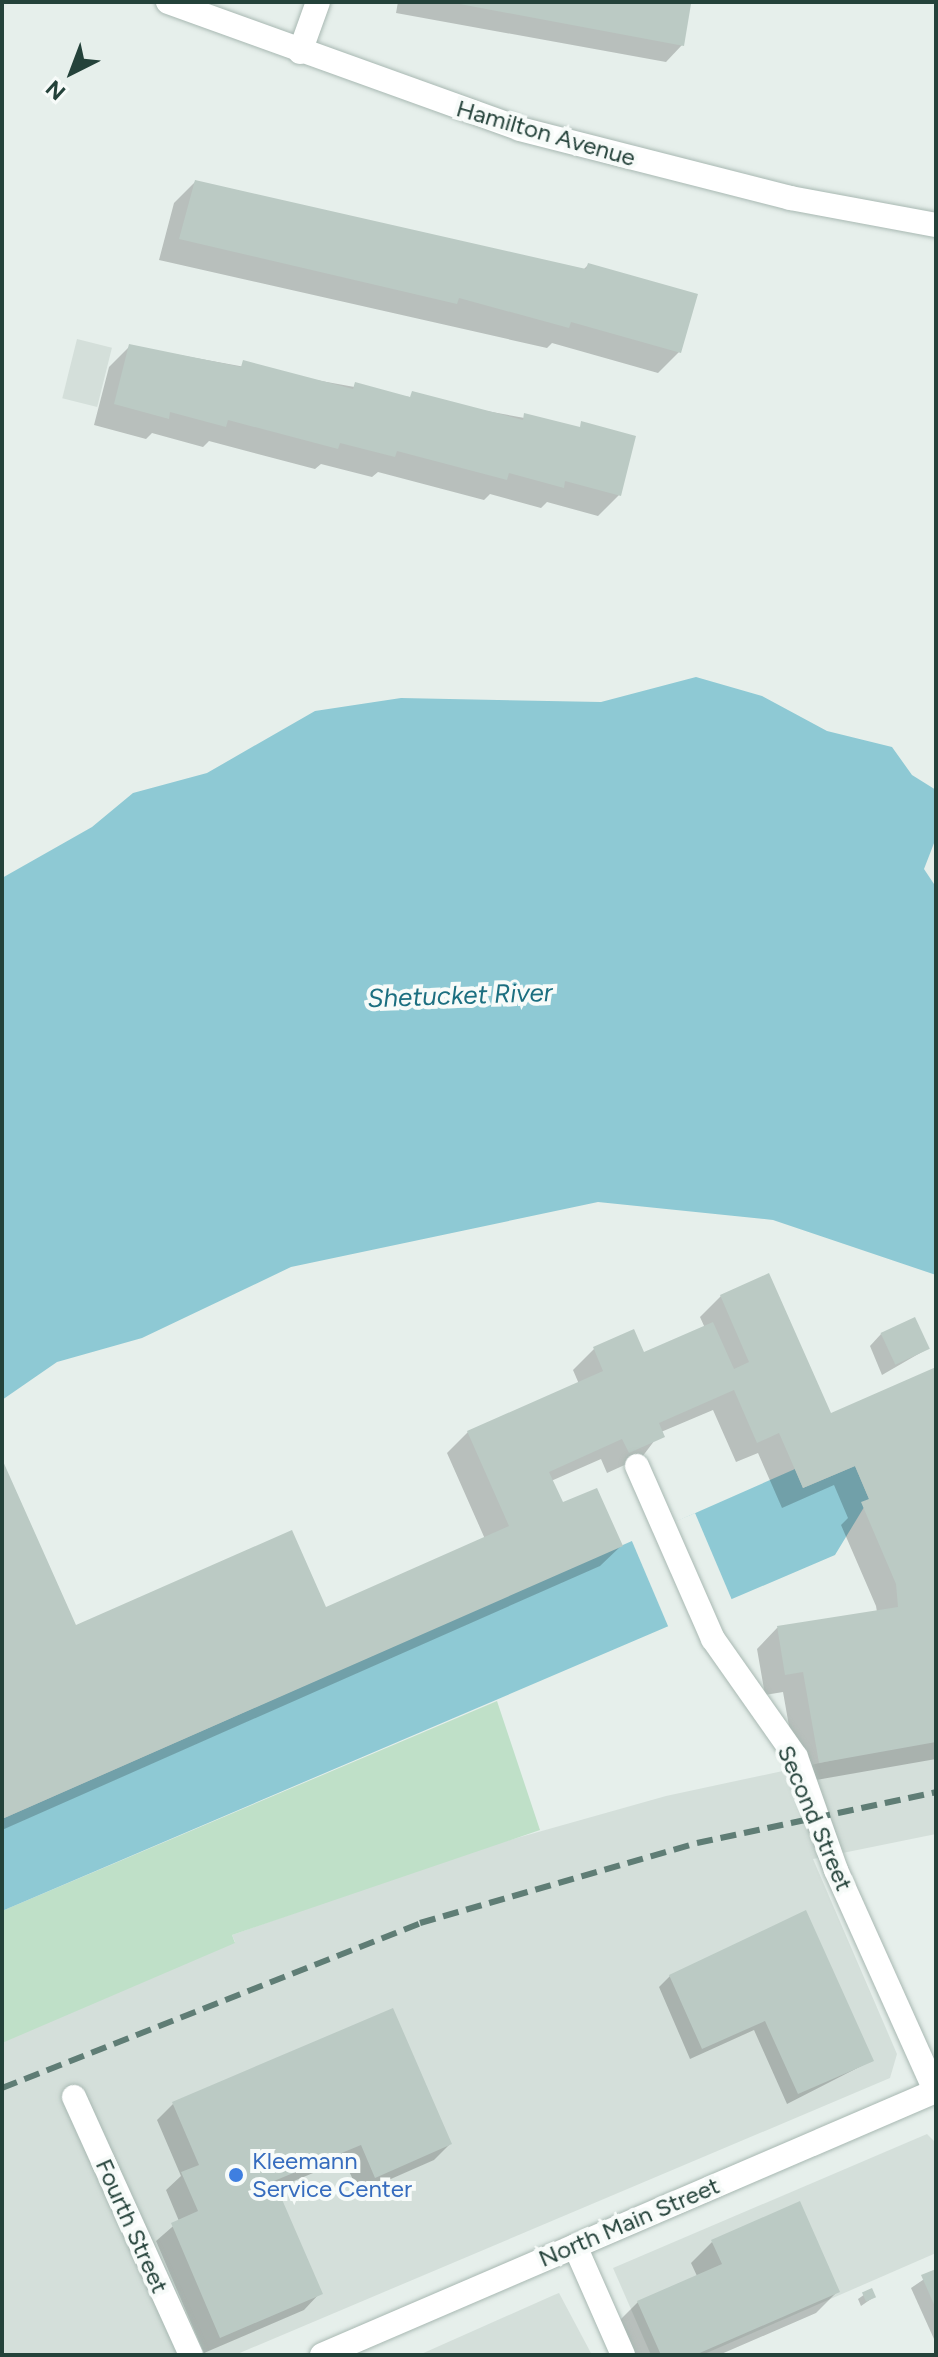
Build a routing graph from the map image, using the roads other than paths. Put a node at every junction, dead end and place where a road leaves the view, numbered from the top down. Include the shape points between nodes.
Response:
1 (168, 2) edge
2 (318, 2) edge
3 (300, 52) junction
4 (936, 225) edge
5 (637, 1466) dead end
6 (936, 2091) edge
7 (74, 2097) dead end
8 (575, 2246) junction
9 (191, 2355) edge
10 (322, 2355) edge
11 (623, 2355) edge

1 - 3 main road, Hamilton Avenue
2 - 3 main road
3 - 4 main road, Hamilton Avenue via 520,129 790,198
5 - 6 main road, Second Street via 702,1615 796,1757 836,1870
6 - 8 main road, North Main Street
7 - 9 main road, Fourth Street
8 - 10 main road, North Main Street
8 - 11 main road

